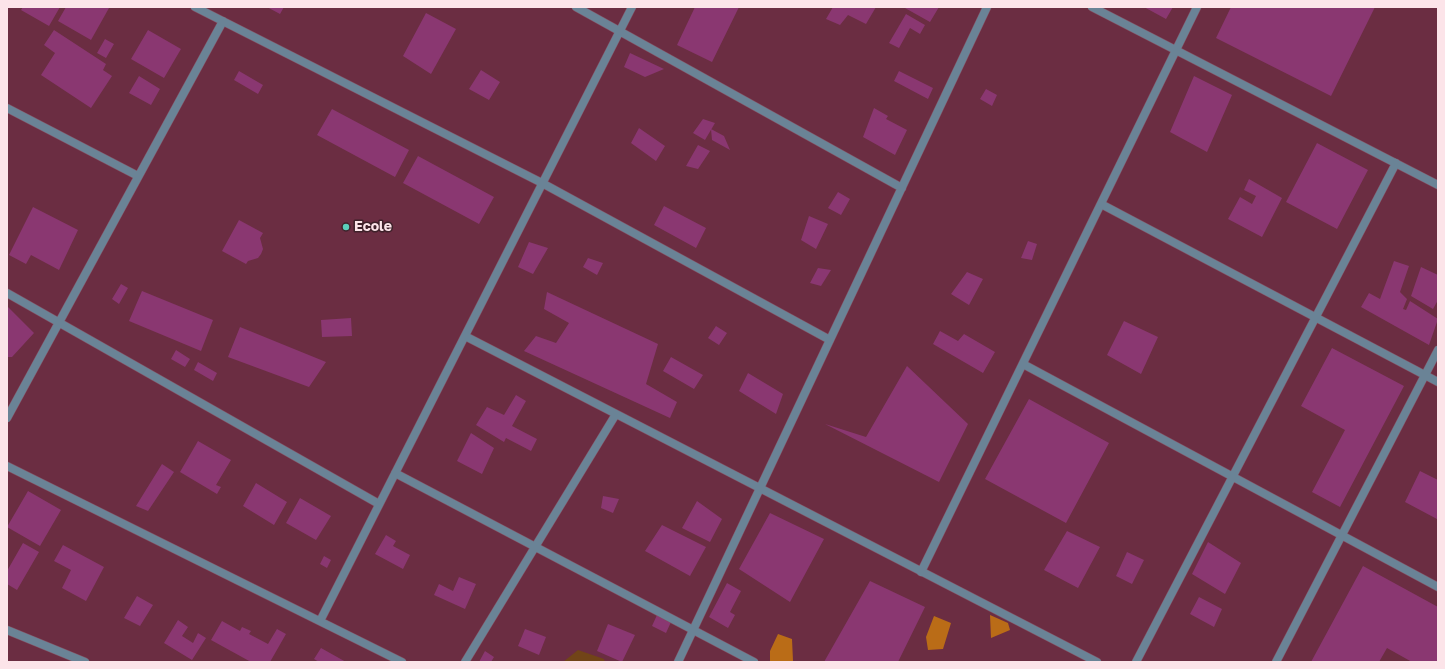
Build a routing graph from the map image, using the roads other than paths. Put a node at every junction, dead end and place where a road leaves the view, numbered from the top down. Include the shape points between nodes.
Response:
1 (195, 7) edge
2 (576, 7) edge
3 (632, 7) edge
4 (987, 7) edge
5 (1092, 7) edge
6 (1197, 7) edge
7 (223, 22) junction
8 (619, 31) junction
9 (1176, 50) junction
10 (7, 108) edge
11 (1396, 164) junction
12 (138, 176) junction
13 (542, 183) junction
14 (1438, 185) edge
15 (902, 188) junction
16 (1101, 204) junction
17 (7, 293) edge
18 (1316, 318) junction
19 (59, 323) junction
20 (465, 336) junction
21 (830, 340) junction
22 (1438, 350) edge
23 (1023, 364) junction
24 (1425, 375) junction
25 (1438, 382) edge
26 (616, 414) junction
27 (7, 418) edge
28 (7, 466) edge
29 (395, 474) junction
30 (1233, 477) junction
31 (760, 488) junction
32 (379, 504) junction
33 (1342, 535) junction
34 (535, 547) junction
35 (922, 572) junction
36 (1438, 587) edge
37 (320, 621) junction
38 (7, 630) edge
39 (693, 630) junction
40 (85, 662) edge
41 (402, 662) edge
42 (465, 662) edge
43 (678, 662) edge
44 (754, 662) edge
45 (1097, 662) edge
46 (1136, 662) edge
47 (1276, 662) edge

1 - 7 street
2 - 8 street
3 - 8 street
4 - 15 street
5 - 9 street
6 - 9 street
7 - 12 street
7 - 13 street
8 - 13 street
8 - 15 street
9 - 11 street
9 - 16 street
10 - 12 street
11 - 14 street
11 - 18 street
12 - 19 street
13 - 20 street
13 - 21 street
15 - 21 street
16 - 18 street
16 - 23 street
17 - 19 street
18 - 24 street
18 - 30 street
19 - 27 street
19 - 32 street
20 - 26 street
20 - 29 street
21 - 31 street
22 - 24 street
23 - 30 street
23 - 35 street
24 - 25 street
24 - 33 street
26 - 31 street
26 - 34 street
28 - 37 street
29 - 32 street
29 - 34 street
30 - 33 street
30 - 46 street
31 - 35 street
31 - 39 street
32 - 37 street
33 - 36 street
33 - 47 street
34 - 39 street
34 - 42 street
35 - 45 street
37 - 41 street
38 - 40 street
39 - 43 street
39 - 44 street

